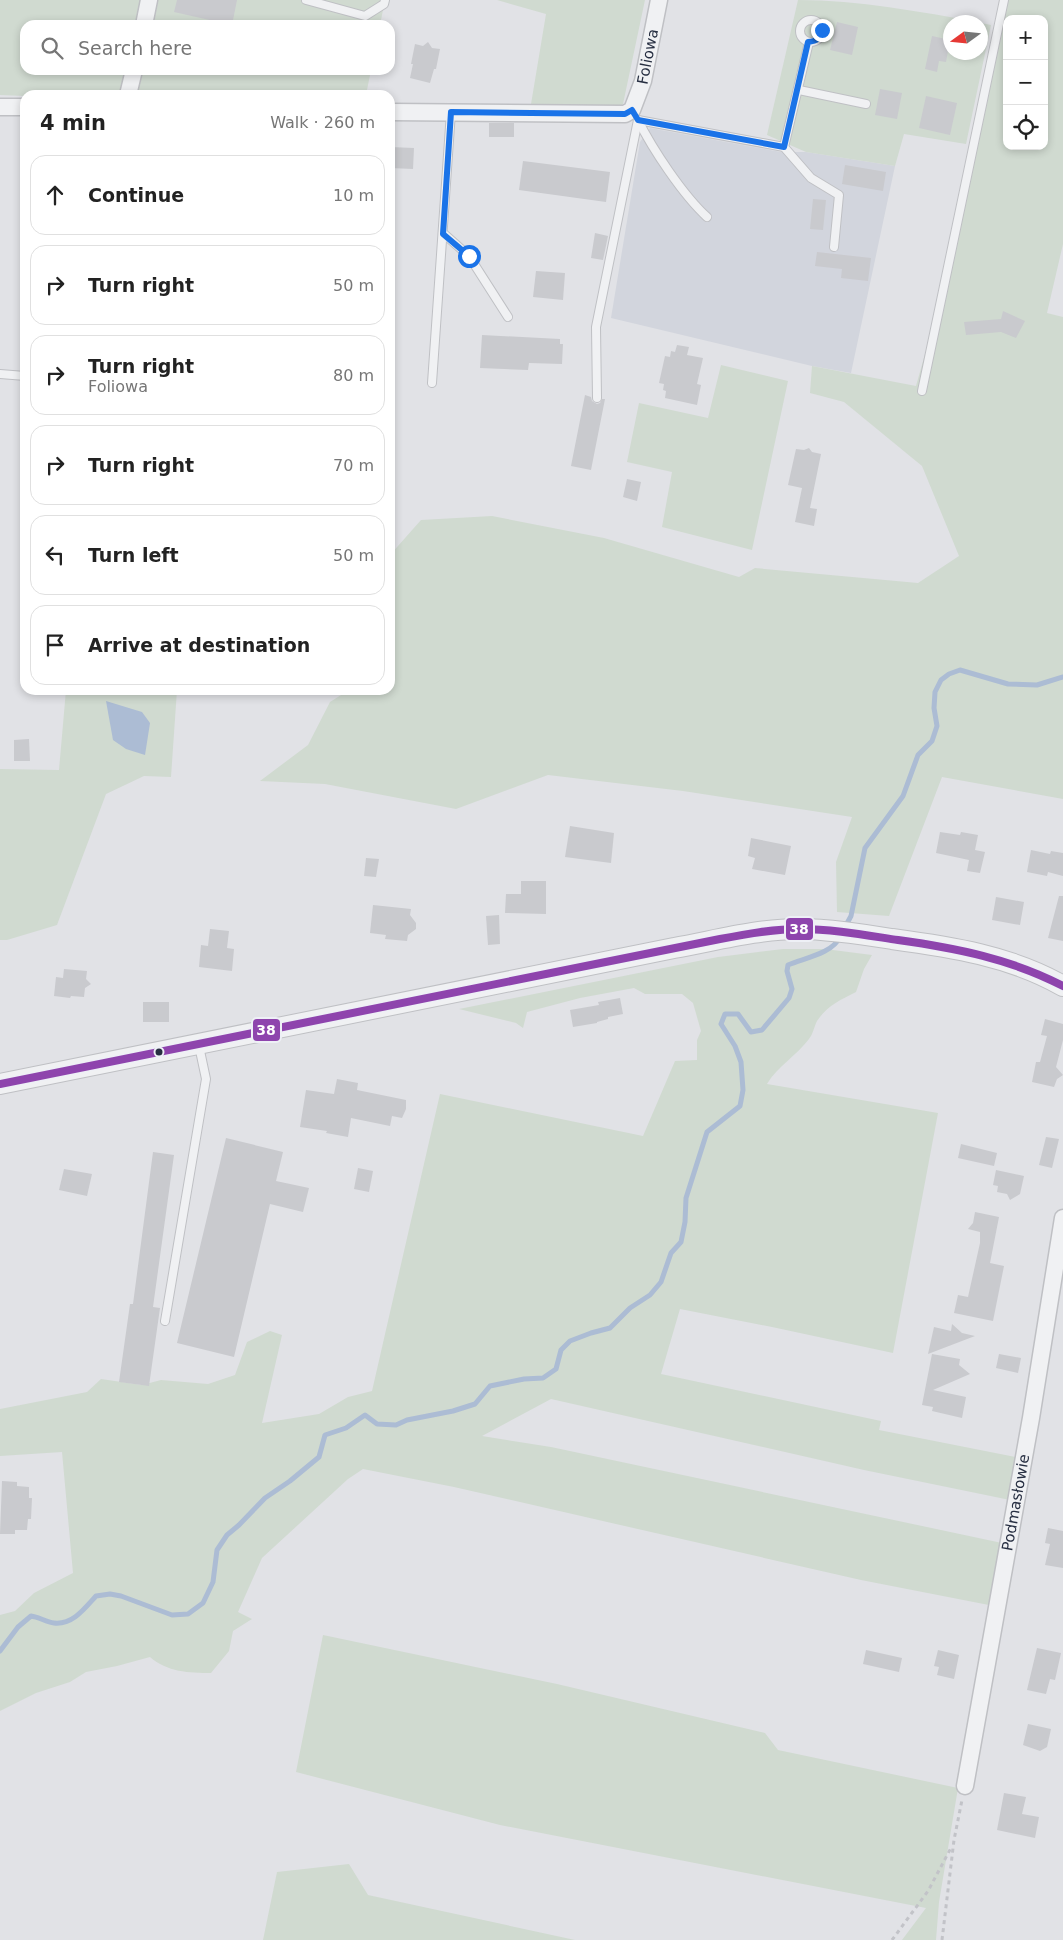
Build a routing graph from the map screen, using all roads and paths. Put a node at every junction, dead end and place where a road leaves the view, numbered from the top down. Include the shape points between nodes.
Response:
1 (149, 0) edge
2 (306, 0) edge
3 (385, 0) edge
4 (659, 0) edge
5 (1004, 0) edge
6 (145, 20) edge
7 (808, 42) dead end
8 (133, 75) edge
9 (129, 90) edge
10 (799, 90) junction
11 (866, 104) dead end
12 (0, 107) edge
13 (20, 107) edge
14 (395, 112) edge
15 (451, 112) junction
16 (635, 115) junction
17 (784, 147) junction
18 (707, 217) dead end
19 (443, 234) junction
20 (834, 247) dead end
21 (508, 317) dead end
22 (0, 374) edge
23 (20, 376) edge
24 (432, 382) dead end
25 (922, 391) dead end
26 (597, 398) dead end
27 (1063, 986) edge
28 (198, 1044) junction
29 (0, 1084) edge
30 (1063, 1218) edge
31 (165, 1321) dead end
32 (965, 1786) joint
33 (954, 1845) junction
34 (892, 1940) edge
35 (942, 1940) edge

1 - 6 street
2 - 3 lane via 365,16
4 - 16 street, Foliowa
5 - 25 lane
7 - 10 lane
8 - 9 street
10 - 11 lane
10 - 17 lane
12 - 13 street
14 - 15 street
15 - 16 street
15 - 19 lane
16 - 17 lane
16 - 18 lane via 674,177
16 - 26 lane via 596,327
17 - 20 lane via 811,178 839,196
19 - 21 lane via 469,256
19 - 24 lane
22 - 23 lane
27 - 28 street via 1010,961 934,945 797,929 674,948
28 - 29 street
28 - 31 lane via 206,1079
30 - 32 street, Podmasłowie via 1032,1418
32 - 33 path
33 - 34 path via 928,1891
33 - 35 path

